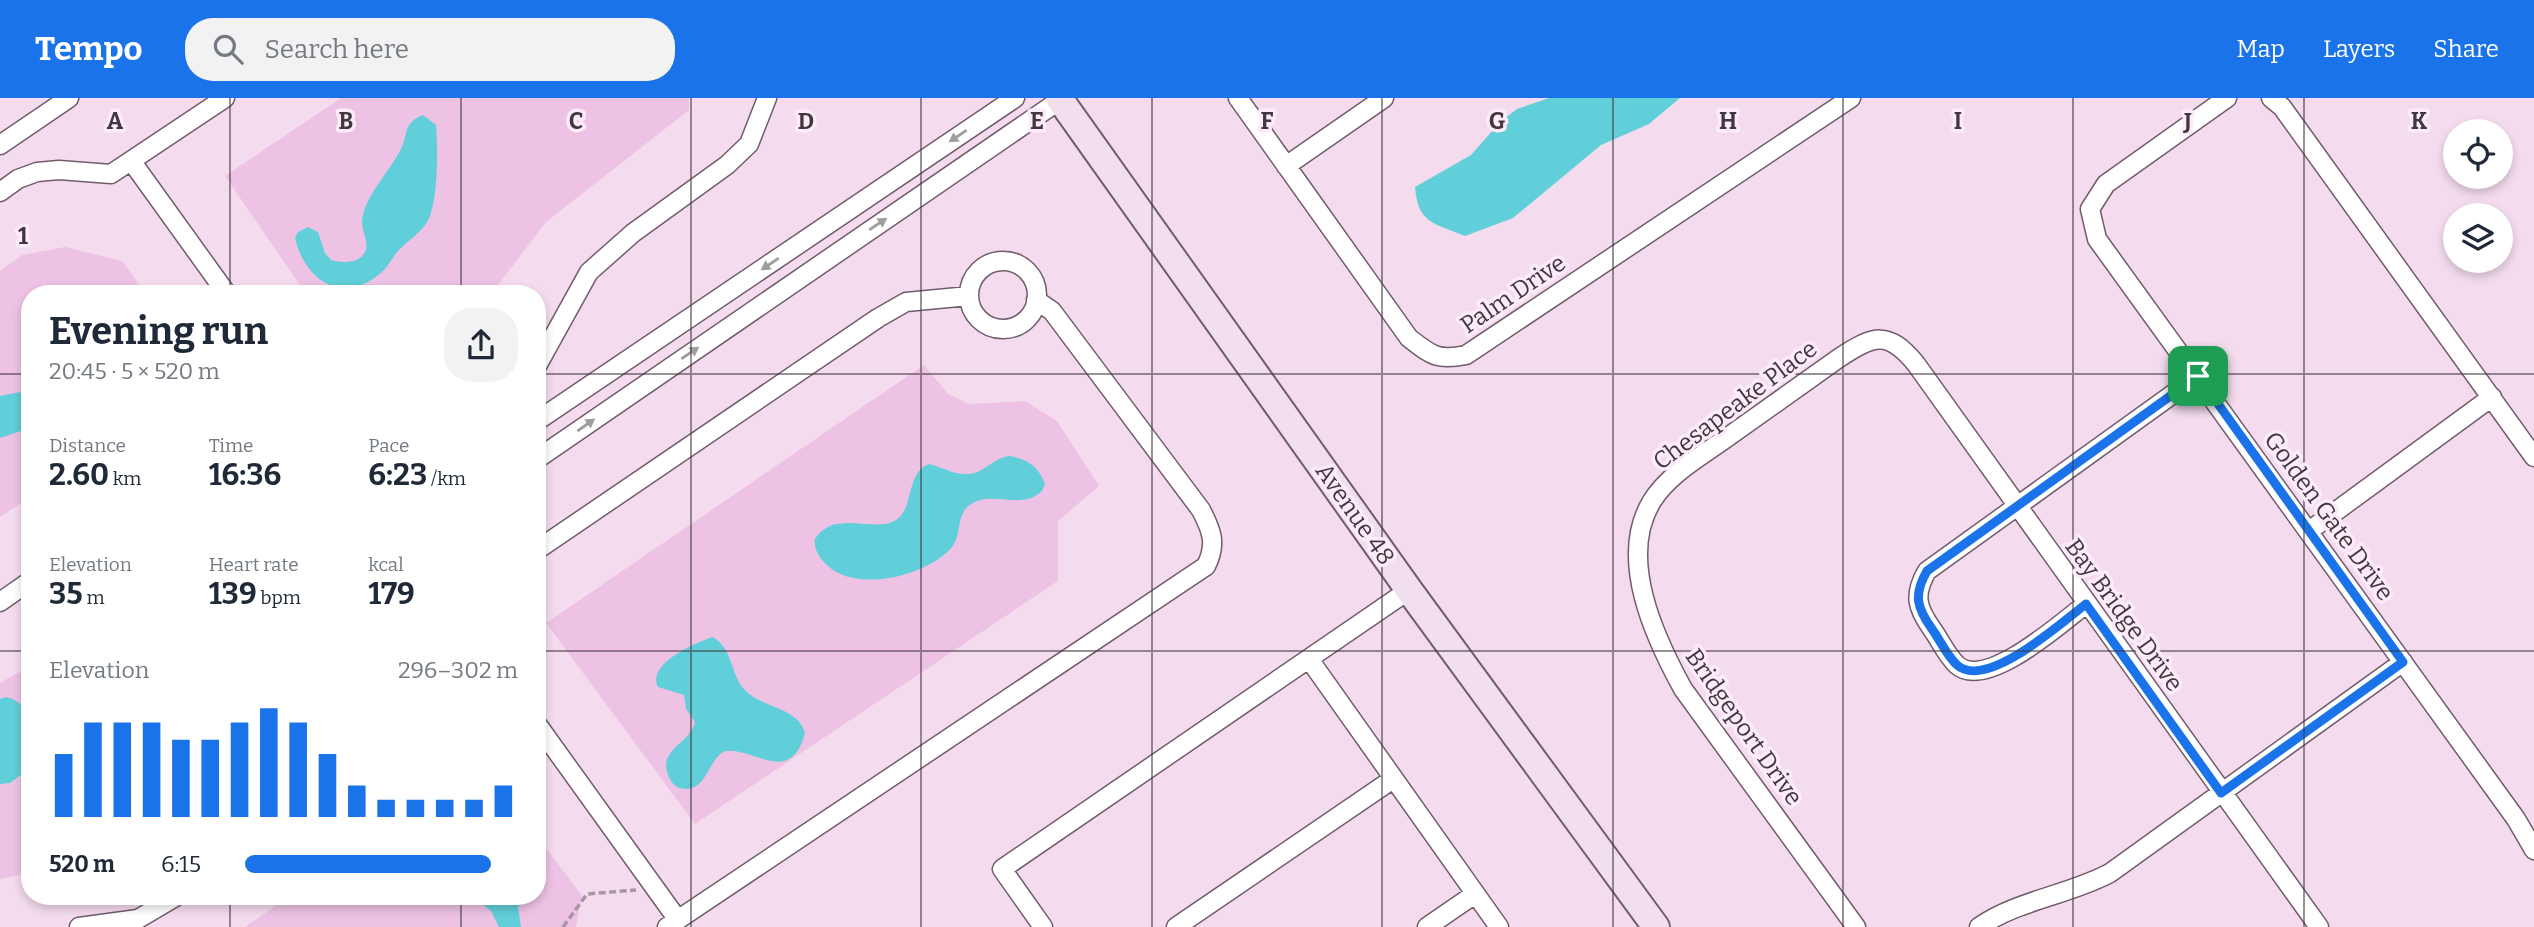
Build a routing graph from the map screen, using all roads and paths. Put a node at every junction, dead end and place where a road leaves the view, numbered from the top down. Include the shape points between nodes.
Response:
1 (69, 98) edge
2 (225, 98) edge
3 (767, 98) edge
4 (1015, 98) edge
5 (1238, 98) edge
6 (1384, 98) edge
7 (1851, 98) edge
8 (2227, 98) edge
9 (2271, 98) edge
10 (1060, 99) edge
11 (0, 145) edge
12 (132, 162) junction
13 (1286, 166) junction
14 (0, 192) edge
15 (221, 285) edge
16 (969, 296) junction
17 (1036, 300) junction
18 (1884, 338) joint
19 (546, 350) edge
20 (2198, 376) junction
21 (2492, 397) junction
22 (546, 415) edge
23 (546, 453) edge
24 (2534, 457) edge
25 (2017, 506) junction
26 (2309, 531) junction
27 (1639, 536) joint
28 (546, 544) edge
29 (21, 587) edge
30 (1409, 590) junction
31 (0, 602) edge
32 (2086, 604) junction
33 (1309, 659) junction
34 (2403, 662) junction
35 (546, 736) edge
36 (1394, 779) junction
37 (2221, 793) junction
38 (2534, 850) edge
39 (656, 888) junction
40 (1475, 894) junction
41 (162, 905) edge
42 (673, 923) edge
43 (79, 927) edge
44 (563, 927) edge
45 (1043, 927) edge
46 (1176, 927) edge
47 (1427, 927) edge
48 (1499, 927) edge
49 (1656, 927) edge
50 (1856, 927) edge
51 (1979, 927) edge
52 (2319, 927) edge

1 - 11 street
2 - 12 street
3 - 19 street via 749,144 589,272
4 -> 22 street
5 - 13 street, Palm Drive
6 - 13 street
7 - 13 street, Palm Drive via 1466,355 1450,358 1432,356 1409,338
8 - 20 street, Golden Gate Drive via 2106,184 2090,209 2097,239
9 - 21 street
23 -> 10 street
10 - 30 main road, Avenue 48
12 - 14 street via 111,174 37,173
12 - 15 street
16 - 17 street via 985,324 1007,328 1026,319
16 - 17 street via 975,275 1004,260 1026,269 1037,289
16 - 28 street via 906,302 878,318
17 - 42 street via 1052,311 1201,510 1214,535 1213,553 1206,566
18 - 25 street, Bay Bridge Drive via 1900,345 1916,364
18 - 27 street, Chesapeake Place via 1861,343 1675,475 1652,502
20 - 25 street
20 - 26 street, Golden Gate Drive
21 - 24 street
21 - 26 street
25 - 32 street, Bay Bridge Drive
25 - 32 street via 1927,571 1917,588 1918,610 1958,666 1978,673 1997,668
26 - 34 street, Golden Gate Drive
27 - 50 street, Bridgeport Drive via 1639,572 1661,650 1683,689
29 - 31 street
30 - 33 street
30 - 49 main road, Avenue 48
32 - 37 street, Bay Bridge Drive
33 - 36 street
33 - 45 street via 1002,869
34 - 37 street
34 - 38 street, Golden Gate Drive
35 - 39 street
36 - 40 street
36 - 46 street
37 - 51 street via 2110,873
37 - 52 street, Bay Bridge Drive
39 - 42 street
39 - 44 path via 587,894
40 - 47 street
40 - 48 street
41 - 43 street via 138,919

